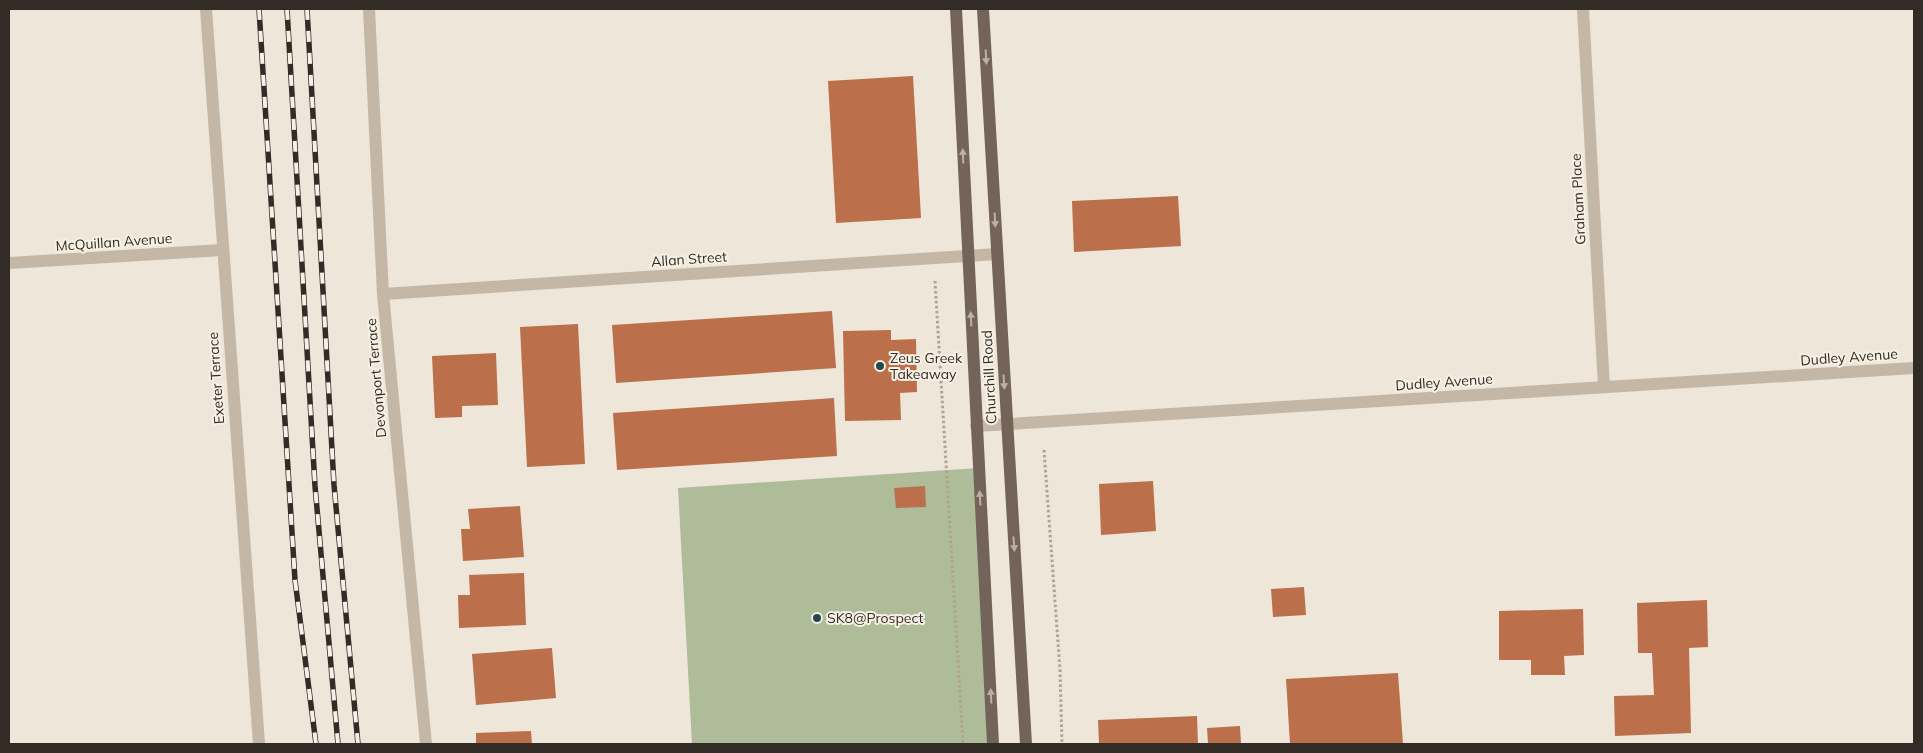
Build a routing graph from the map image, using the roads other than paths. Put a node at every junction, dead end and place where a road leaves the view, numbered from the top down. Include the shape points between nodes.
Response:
1 (206, 9) edge
2 (369, 9) edge
3 (956, 9) edge
4 (983, 9) edge
5 (1582, 9) edge
6 (222, 250) junction
7 (997, 254) junction
8 (968, 255) junction
9 (9, 263) edge
10 (383, 294) junction
11 (1914, 368) edge
12 (1604, 388) junction
13 (1007, 424) junction
14 (976, 426) junction
15 (259, 744) edge
16 (426, 744) edge
17 (993, 744) edge
18 (1026, 744) edge

1 - 6 street, Exeter Terrace
2 - 10 street, Devonport Terrace
8 -> 3 main road, Churchill Road
4 -> 7 main road, Churchill Road
5 - 12 street, Graham Place
6 - 9 street, McQuillan Avenue
6 - 15 street, Exeter Terrace
7 - 8 street, Allan Street
7 -> 13 main road, Churchill Road
8 - 10 street, Allan Street
14 -> 8 main road, Churchill Road
10 - 16 street, Devonport Terrace
11 - 12 street, Dudley Avenue
12 - 13 street, Dudley Avenue
13 - 14 street, Dudley Avenue
13 -> 18 main road, Churchill Road
17 -> 14 main road, Churchill Road

